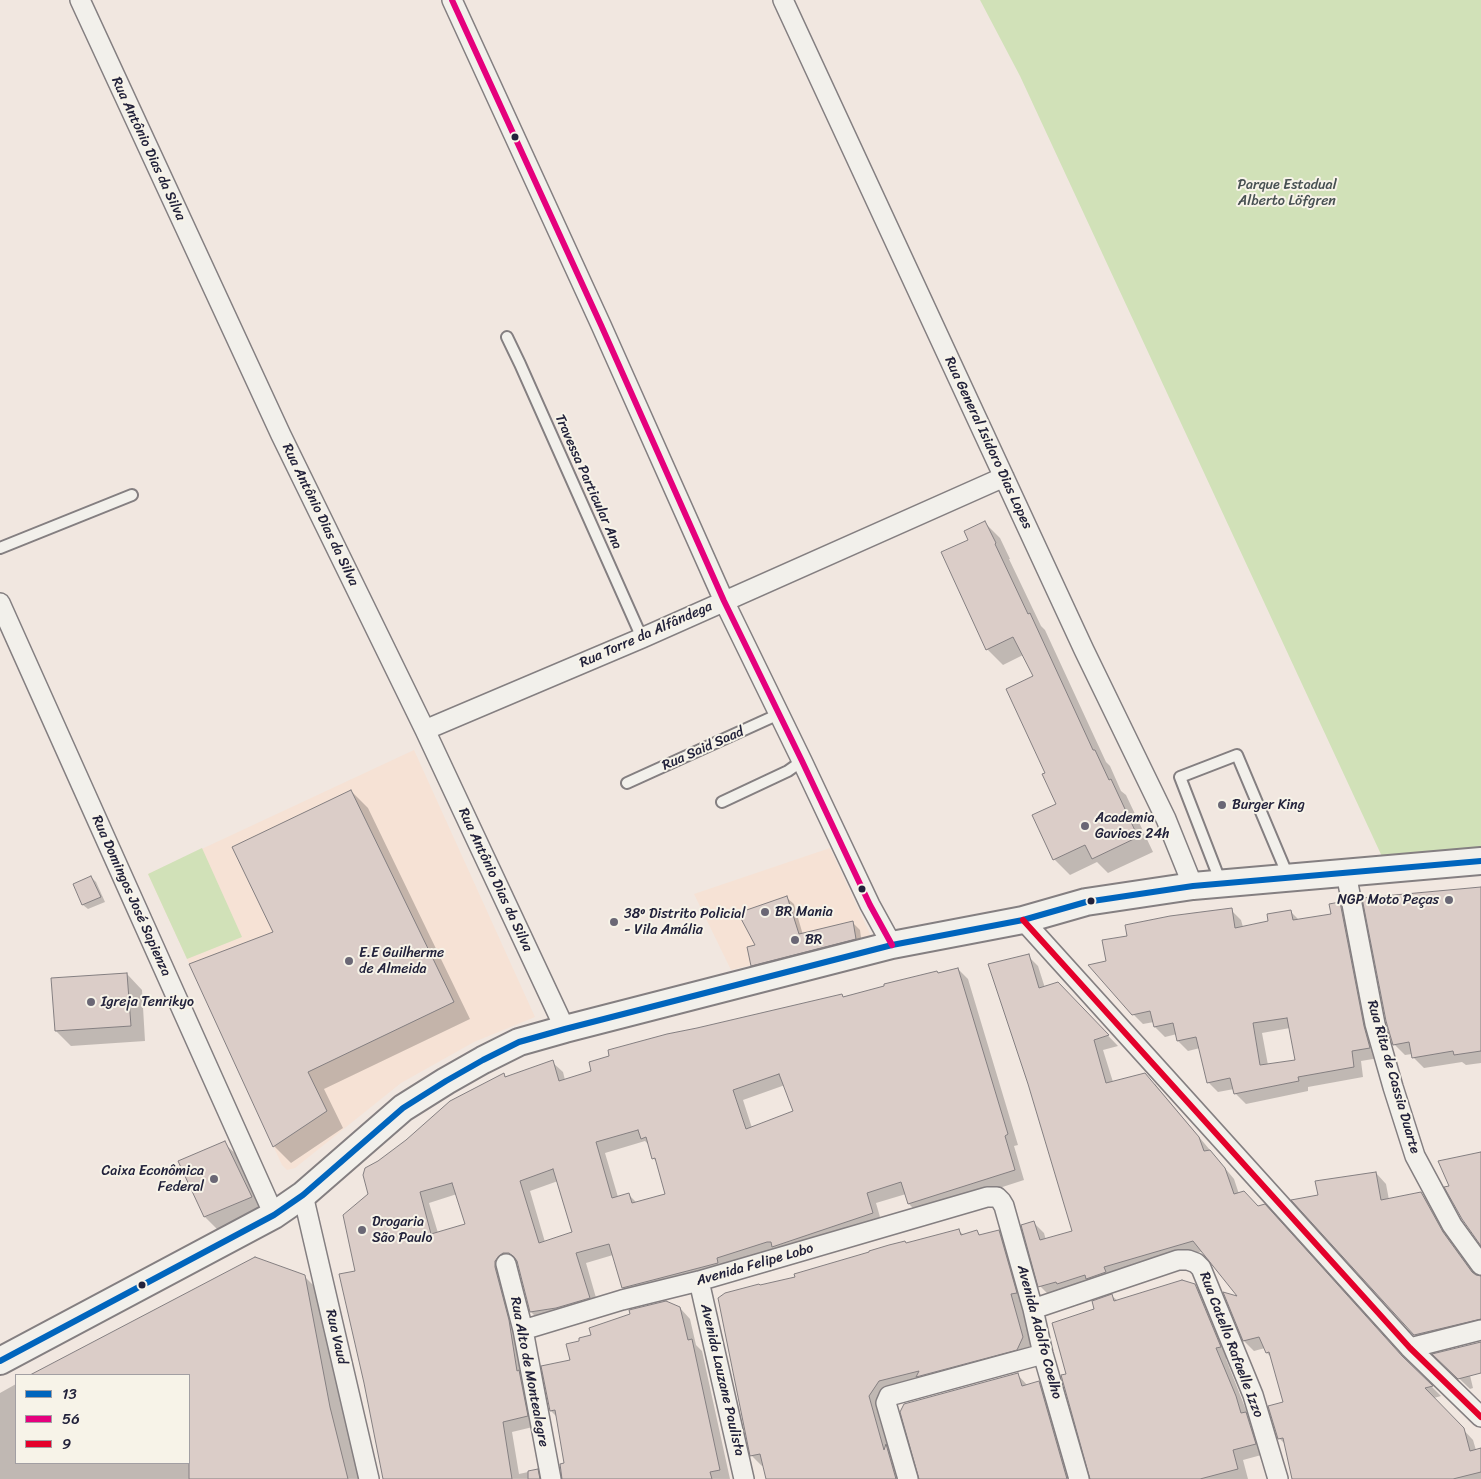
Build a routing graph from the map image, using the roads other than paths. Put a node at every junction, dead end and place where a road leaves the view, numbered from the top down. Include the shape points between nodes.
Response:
1 (80, 0) edge
2 (452, 0) edge
3 (783, 0) edge
4 (507, 338) dead end
5 (1004, 477) junction
6 (132, 495) dead end
7 (0, 548) edge
8 (724, 601) junction
9 (0, 604) edge
10 (642, 638) junction
11 (779, 714) junction
12 (425, 730) junction
13 (802, 761) junction
14 (626, 783) dead end
15 (722, 802) dead end
16 (1481, 860) edge
17 (1346, 873) junction
18 (1288, 877) junction
19 (1222, 884) junction
20 (1193, 886) junction
21 (1023, 920) junction
22 (892, 945) junction
23 (565, 1029) junction
24 (303, 1195) junction
25 (987, 1197) joint
26 (274, 1215) junction
27 (506, 1264) dead end
28 (1481, 1265) edge
29 (699, 1281) junction
30 (1033, 1309) junction
31 (523, 1330) junction
32 (1481, 1330) edge
33 (1410, 1348) junction
34 (1043, 1354) junction
35 (0, 1361) edge
36 (1481, 1417) edge
37 (369, 1479) edge
38 (551, 1479) edge
39 (744, 1479) edge
40 (908, 1479) edge
41 (1080, 1479) edge
42 (1278, 1479) edge

1 - 12 street, Rua Antônio Dias da Silva via 281,435
2 - 8 street
3 - 5 street, Rua General Isidoro Dias Lopes
4 - 10 lane, Travessa Particular Ana
5 - 8 street, Rua Torre da Alfândega
5 - 20 street, Rua General Isidoro Dias Lopes via 1166,819
6 - 7 lane
8 - 10 street, Rua Torre da Alfândega
8 - 11 street
9 - 26 street, Rua Domingos José Sapienza
10 - 12 street, Rua Torre da Alfândega
11 - 13 street
11 - 14 lane, Rua Said Saad
12 - 23 street, Rua Antônio Dias da Silva
13 - 15 lane via 788,771
13 - 22 street
16 - 17 main road
17 - 18 main road
17 - 28 street, Rua Rita de Cassia Duarte via 1375,1024 1415,1156 1452,1225
18 - 19 main road
18 - 19 lane via 1237,755 1180,777
19 - 20 main road
20 - 21 main road via 1086,902
21 - 22 main road
21 - 33 street
22 - 23 main road
23 - 24 main road via 520,1042 438,1085 403,1108
24 - 26 main road
24 - 37 street, Rua Vaud
25 - 29 street, Avenida Felipe Lobo
25 - 30 street, Avenida Adolfo Coelho via 996,1197 1004,1206
26 - 35 main road
27 - 31 street, Rua Alto de Montealegre
29 - 31 street, Avenida Felipe Lobo
29 - 39 street, Avenida Lauzane Paulista
30 - 34 street, Avenida Adolfo Coelho
30 - 42 street, Rua Catello Rafaelle Izzo via 1178,1260 1196,1263 1202,1268 1253,1395
31 - 38 street, Rua Alto de Montealegre
32 - 33 street
33 - 36 street
34 - 40 street via 890,1396 886,1403
34 - 41 street, Avenida Adolfo Coelho

